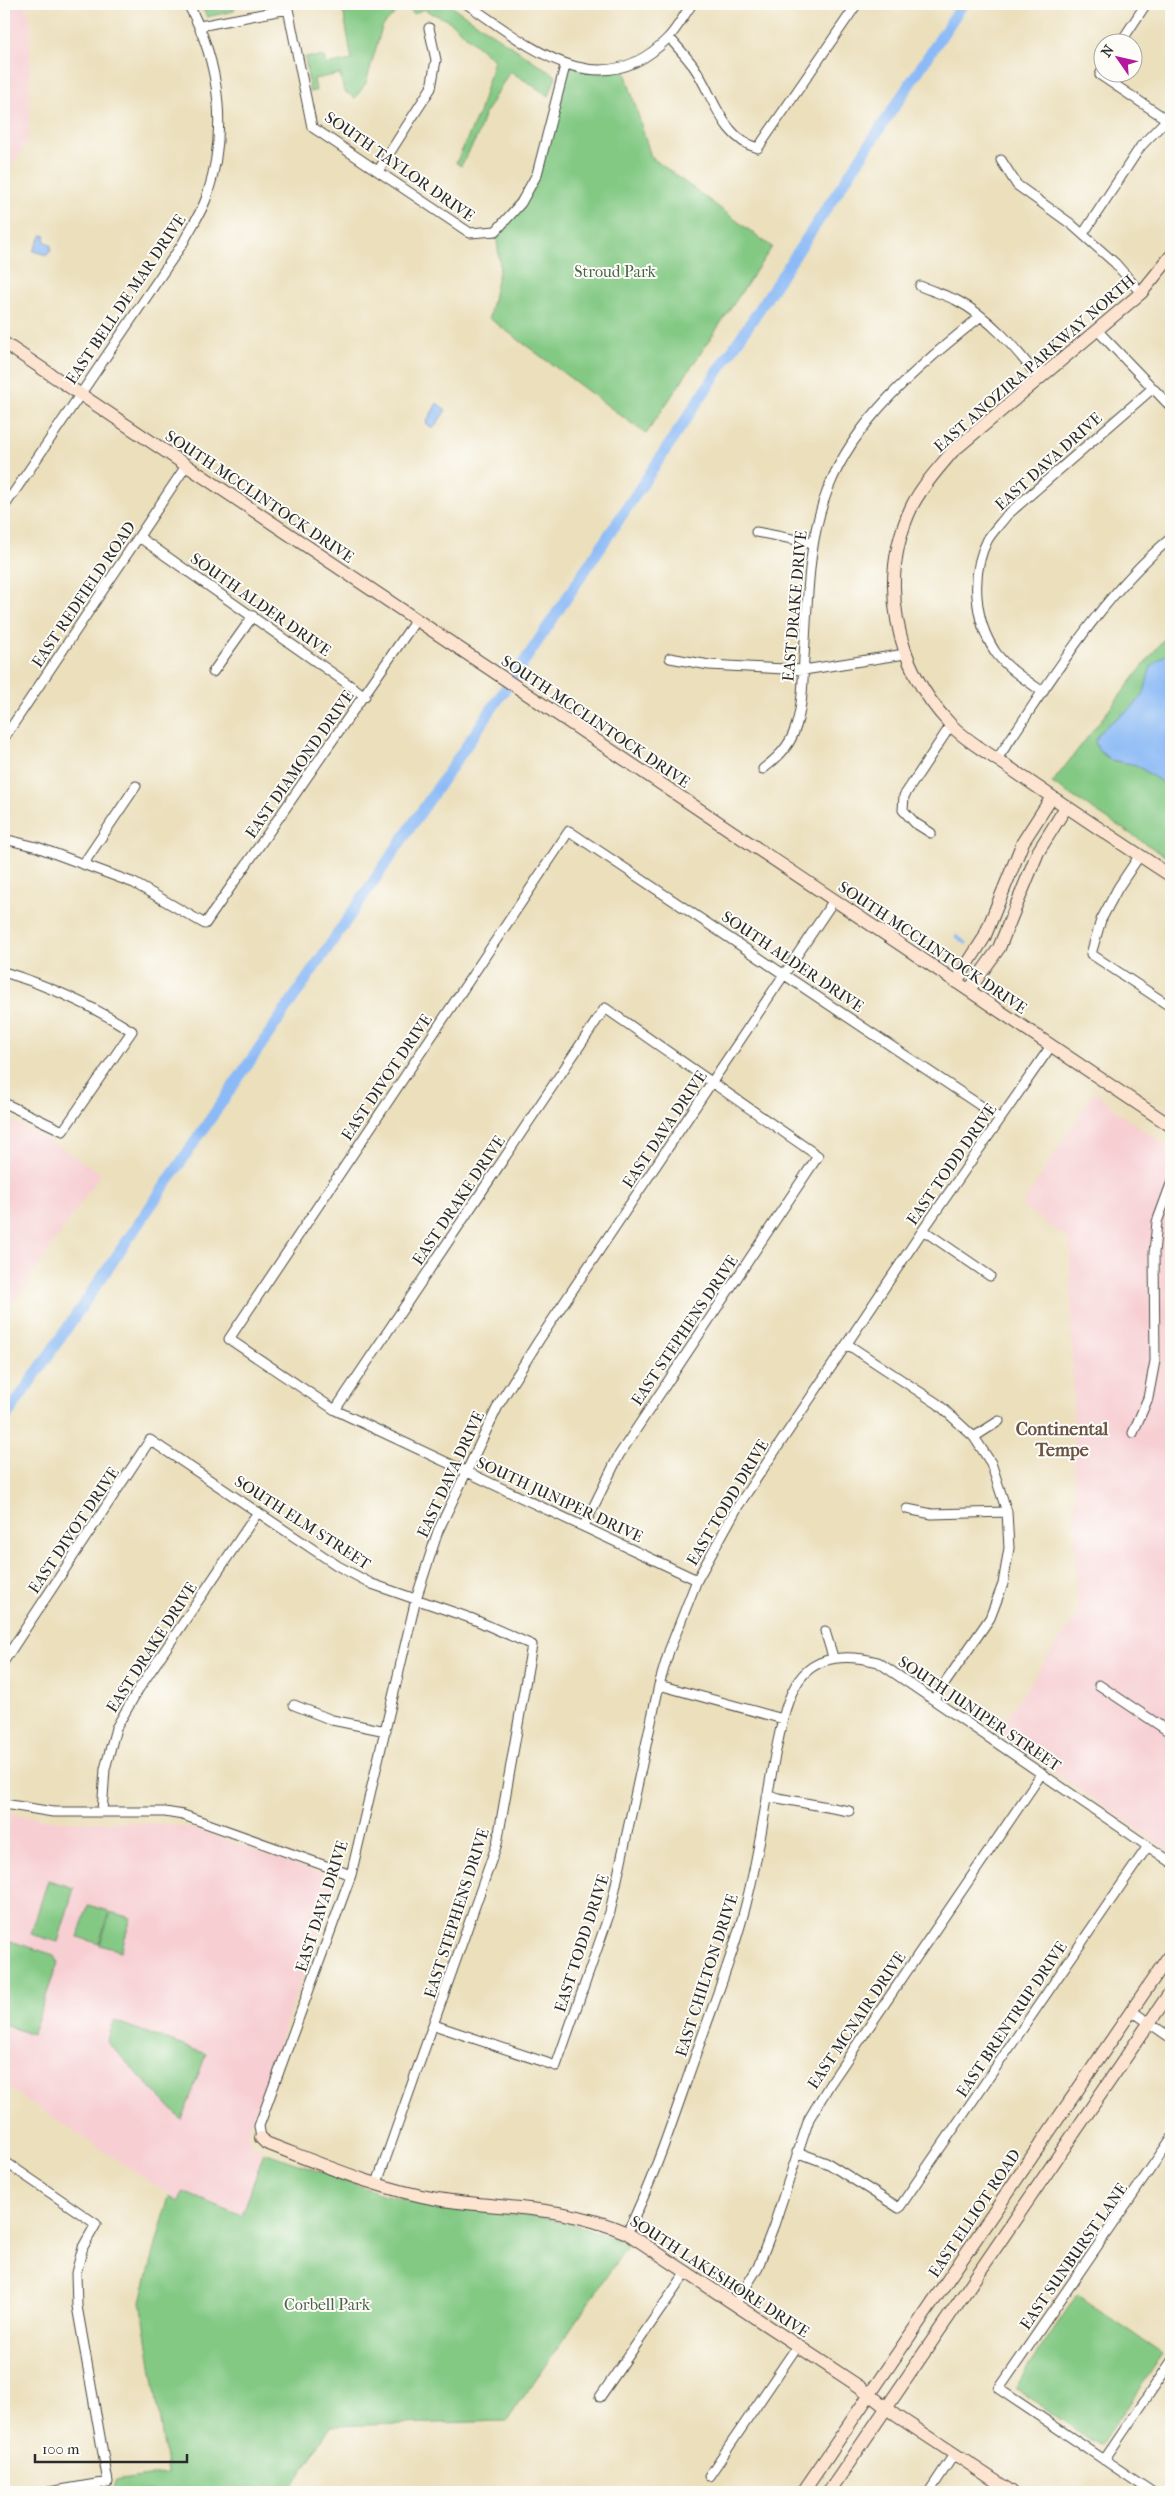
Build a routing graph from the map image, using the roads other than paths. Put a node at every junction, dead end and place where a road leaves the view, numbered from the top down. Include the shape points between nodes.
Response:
1 (188, 4) edge
2 (469, 4) edge
3 (692, 4) edge
4 (857, 4) edge
5 (1146, 4) edge
6 (288, 6) edge
7 (200, 26) junction
8 (429, 28) dead end
9 (1128, 32) edge
10 (669, 37) junction
11 (565, 66) junction
12 (1115, 82) edge
13 (1169, 117) edge
14 (1001, 160) dead end
15 (378, 171) junction
16 (1083, 234) junction
17 (1171, 256) edge
18 (920, 286) dead end
19 (1141, 293) junction
20 (981, 316) junction
21 (1098, 330) junction
22 (4, 343) edge
23 (1039, 378) junction
24 (1153, 388) junction
25 (80, 394) junction
26 (1171, 407) edge
27 (186, 466) junction
28 (4, 507) edge
29 (756, 532) dead end
30 (139, 538) junction
31 (1171, 538) edge
32 (813, 543) junction
33 (253, 616) junction
34 (416, 620) junction
35 (905, 654) junction
36 (670, 658) dead end
37 (804, 670) junction
38 (213, 672) dead end
39 (1043, 692) junction
40 (365, 696) junction
41 (951, 725) junction
42 (4, 738) edge
43 (998, 759) junction
44 (763, 768) dead end
45 (136, 786) dead end
46 (1052, 797) junction
47 (1066, 807) junction
48 (569, 831) joint
49 (931, 834) dead end
50 (4, 839) edge
51 (1140, 855) junction
52 (84, 863) junction
53 (1171, 876) edge
54 (834, 900) junction
55 (4, 972) edge
56 (785, 974) junction
57 (956, 982) junction
58 (969, 990) junction
59 (1171, 1007) edge
60 (1052, 1046) junction
61 (714, 1082) junction
62 (4, 1103) edge
63 (999, 1118) junction
64 (1171, 1126) edge
65 (1171, 1184) edge
66 (922, 1230) junction
67 (990, 1276) dead end
68 (229, 1339) joint
69 (847, 1344) junction
70 (335, 1410) junction
71 (999, 1421) dead end
72 (1133, 1433) dead end
73 (974, 1437) junction
74 (150, 1440) joint
75 (465, 1471) junction
76 (907, 1509) dead end
77 (258, 1512) junction
78 (1007, 1512) junction
79 (584, 1526) junction
80 (697, 1580) junction
81 (416, 1599) junction
82 (825, 1631) dead end
83 (532, 1645) joint
84 (833, 1657) junction
85 (4, 1661) edge
86 (659, 1685) junction
87 (1099, 1685) dead end
88 (934, 1699) junction
89 (294, 1705) dead end
90 (783, 1719) junction
91 (386, 1731) junction
92 (1171, 1733) edge
93 (1042, 1773) junction
94 (767, 1796) junction
95 (4, 1804) edge
96 (849, 1811) dead end
97 (102, 1812) junction
98 (1148, 1846) junction
99 (1171, 1862) edge
100 (350, 1875) junction
101 (1171, 1953) edge
102 (1171, 1991) edge
103 (1132, 2011) junction
104 (1149, 2023) junction
105 (434, 2025) junction
106 (1171, 2038) edge
107 (260, 2138) joint
108 (1171, 2139) edge
109 (797, 2152) junction
110 (4, 2161) edge
111 (377, 2183) junction
112 (627, 2233) junction
113 (687, 2270) junction
114 (736, 2303) junction
115 (798, 2345) junction
116 (1171, 2362) edge
117 (870, 2395) junction
118 (600, 2397) dead end
119 (887, 2408) junction
120 (955, 2453) junction
121 (1104, 2460) junction
122 (709, 2476) dead end
123 (49, 2492) edge
124 (803, 2492) edge
125 (830, 2492) edge
126 (929, 2492) edge
127 (1012, 2492) edge
128 (1152, 2492) edge

1 - 7 street, EAST BELL DE MAR DRIVE
2 - 11 street via 536,52
3 - 10 street
4 - 10 street via 758,148 747,145 733,131 711,102 695,68
5 - 9 street
6 - 7 street, SOUTH TAYLOR DRIVE
6 - 15 street, SOUTH TAYLOR DRIVE via 312,127
7 - 25 street, EAST BELL DE MAR DRIVE via 213,62 219,111 218,150 205,200 183,243
8 - 15 street via 436,60 431,88
10 - 11 street via 644,59 615,68 589,70
11 - 15 street, SOUTH TAYLOR DRIVE via 537,174 521,203 496,231 470,233
12 - 13 street
13 - 16 street via 1141,146
14 - 16 street via 1016,185
16 - 19 street
17 - 19 main road, EAST ANOZIRA PARKWAY NORTH
18 - 20 street via 956,300
19 - 21 main road, EAST ANOZIRA PARKWAY NORTH
20 - 23 street via 1015,347
20 - 32 street, EAST DRAKE DRIVE via 901,385 861,429 842,457 828,489
21 - 23 main road, EAST ANOZIRA PARKWAY NORTH
21 - 24 street
22 - 25 main road, SOUTH MCCLINTOCK DRIVE
23 - 35 main road, EAST ANOZIRA PARKWAY NORTH via 952,452 912,507 898,549 894,584 895,618
24 - 26 street
24 - 39 street, EAST DAVA DRIVE via 1007,515 988,539 979,566 976,596 982,626 996,653 1016,673
25 - 27 main road, SOUTH MCCLINTOCK DRIVE
25 - 28 street, EAST BELL DE MAR DRIVE
27 - 30 street, EAST REDFIELD ROAD
27 - 34 main road, SOUTH MCCLINTOCK DRIVE
29 - 32 street
30 - 33 street, SOUTH ALDER DRIVE
30 - 42 street, EAST REDFIELD ROAD
31 - 39 street via 1081,635
32 - 37 street, EAST DRAKE DRIVE
33 - 38 street
33 - 40 street, SOUTH ALDER DRIVE
34 - 40 street, EAST DIAMOND DRIVE
34 - 54 main road, SOUTH MCCLINTOCK DRIVE
35 - 37 street
35 - 41 main road, EAST ANOZIRA PARKWAY NORTH via 921,685
36 - 37 street via 709,665
37 - 44 street, EAST DRAKE DRIVE via 794,731 782,754
39 - 43 street
40 - 52 street, EAST DIAMOND DRIVE via 205,924 134,883
41 - 43 main road, EAST ANOZIRA PARKWAY NORTH
41 - 49 street via 904,796 903,810
43 - 46 main road, EAST ANOZIRA PARKWAY NORTH
45 - 52 street
46 - 47 main road, EAST ANOZIRA PARKWAY NORTH
46 - 57 main road via 1023,842 984,938
47 - 51 main road, EAST ANOZIRA PARKWAY NORTH
47 - 58 main road via 1038,852 999,948
48 - 56 street, SOUTH ALDER DRIVE
48 - 68 street, EAST DIVOT DRIVE
50 - 52 street
51 - 53 main road, EAST ANOZIRA PARKWAY NORTH
51 - 59 street via 1101,920 1091,954
54 - 56 street, EAST DAVA DRIVE
54 - 57 main road, SOUTH MCCLINTOCK DRIVE
55 - 62 street via 37,982 94,1007 132,1031 63,1131
56 - 61 street, EAST DAVA DRIVE
56 - 63 street, SOUTH ALDER DRIVE
57 - 58 main road, SOUTH MCCLINTOCK DRIVE
58 - 60 main road, SOUTH MCCLINTOCK DRIVE
60 - 63 street, EAST TODD DRIVE
60 - 64 main road, SOUTH MCCLINTOCK DRIVE
61 - 70 street, EAST DRAKE DRIVE via 606,1008
61 - 75 street, EAST DAVA DRIVE via 539,1340 499,1404
61 - 79 street, EAST STEPHENS DRIVE via 818,1156 619,1455
63 - 66 street, EAST TODD DRIVE
65 - 72 street via 1157,1222 1154,1253 1155,1361 1148,1398
66 - 67 street
66 - 69 street, EAST TODD DRIVE
68 - 70 street, SOUTH JUNIPER DRIVE
69 - 73 street via 938,1404
69 - 80 street, EAST TODD DRIVE via 738,1506
70 - 75 street, SOUTH JUNIPER DRIVE
71 - 73 street
73 - 78 street via 991,1464
74 - 77 street, SOUTH ELM STREET
74 - 85 street, EAST DIVOT DRIVE
75 - 79 street, SOUTH JUNIPER DRIVE
75 - 81 street, EAST DAVA DRIVE via 438,1531
76 - 78 street via 932,1514
77 - 81 street, SOUTH ELM STREET via 338,1566 372,1584
77 - 97 street, EAST DRAKE DRIVE via 116,1728 105,1769
78 - 88 street via 1009,1548 1003,1584 990,1618
79 - 80 street, SOUTH JUNIPER DRIVE
80 - 86 street, EAST TODD DRIVE
81 - 83 street, SOUTH ELM STREET
81 - 91 street, EAST DAVA DRIVE
82 - 84 street
83 - 105 street, EAST STEPHENS DRIVE via 497,1844
84 - 88 street, SOUTH JUNIPER STREET via 856,1656 878,1662
84 - 90 street, SOUTH JUNIPER STREET via 814,1665 800,1678 789,1697
86 - 90 street
86 - 105 street, EAST TODD DRIVE via 610,1912 556,2066
87 - 92 street
88 - 93 street, SOUTH JUNIPER STREET
89 - 91 street via 332,1720
90 - 94 street, EAST CHILTON DRIVE
91 - 100 street, EAST DAVA DRIVE
93 - 98 street, SOUTH JUNIPER STREET
93 - 109 street, EAST MCNAIR DRIVE via 830,2084 809,2119
94 - 96 street
94 - 112 street, EAST CHILTON DRIVE via 750,1892 734,1950 647,2193
95 - 97 street via 53,1812
97 - 100 street via 165,1812 195,1818
98 - 99 street, SOUTH JUNIPER STREET
98 - 109 street, EAST BRENTRUP DRIVE via 899,2208 829,2164
100 - 107 street, EAST DAVA DRIVE via 260,2126
101 - 103 main road, EAST ELLIOT ROAD
102 - 104 main road
103 - 104 street
103 - 117 main road, EAST ELLIOT ROAD
104 - 106 street
104 - 119 main road
105 - 111 street, EAST STEPHENS DRIVE
107 - 111 main road, SOUTH LAKESHORE DRIVE via 266,2143
108 - 121 street, EAST SUNBURST LANE via 999,2389
109 - 114 street, EAST MCNAIR DRIVE via 758,2267
110 - 123 street via 96,2224 83,2247 76,2273 77,2306 108,2482
111 - 112 main road, SOUTH LAKESHORE DRIVE via 437,2199 549,2210 591,2219
112 - 113 main road, SOUTH LAKESHORE DRIVE
113 - 114 main road, SOUTH LAKESHORE DRIVE
113 - 118 street
114 - 115 main road, SOUTH LAKESHORE DRIVE
115 - 117 main road, SOUTH LAKESHORE DRIVE
115 - 122 street
116 - 121 street
117 - 119 main road, SOUTH LAKESHORE DRIVE
117 - 124 main road, EAST ELLIOT ROAD
119 - 120 main road, SOUTH LAKESHORE DRIVE
119 - 125 main road
120 - 126 street
120 - 127 main road, SOUTH LAKESHORE DRIVE
121 - 128 street

